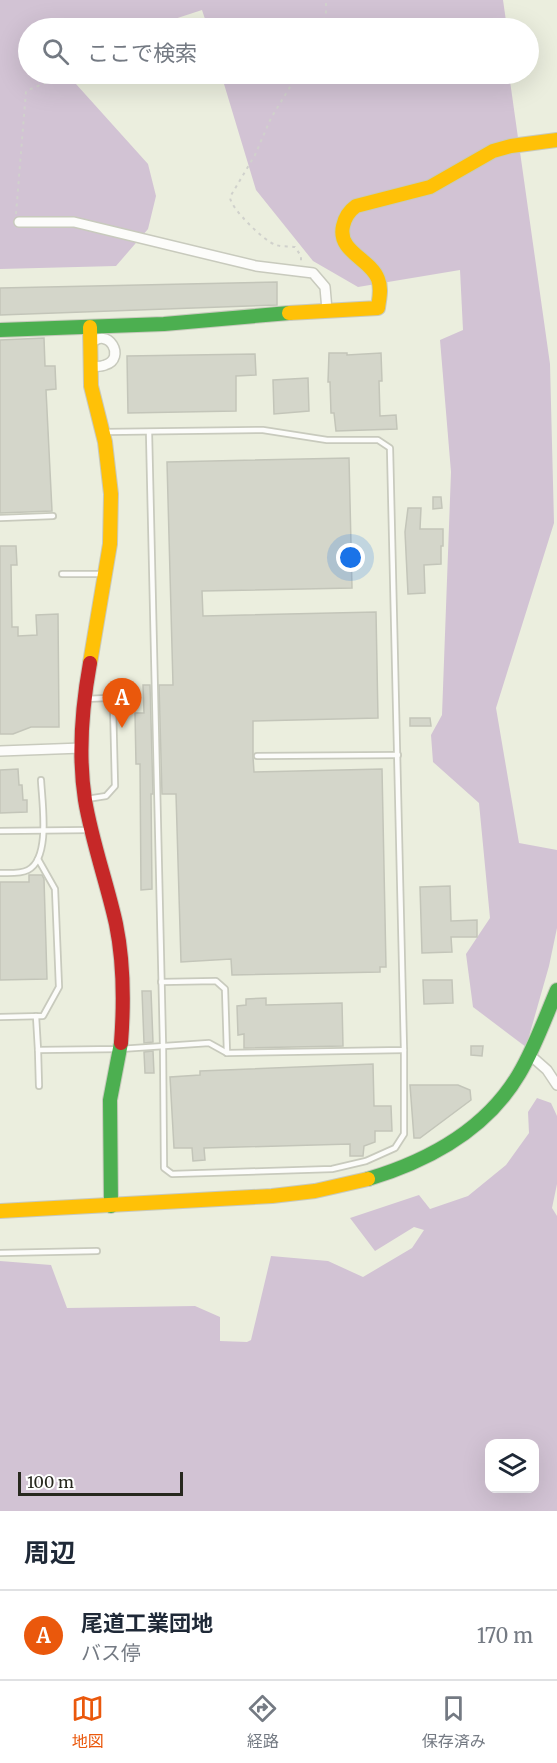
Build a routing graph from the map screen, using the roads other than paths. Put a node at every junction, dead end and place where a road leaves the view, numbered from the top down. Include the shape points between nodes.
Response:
1 (557, 140) edge
2 (19, 222) road end
3 (327, 310) junction
4 (90, 327) junction
5 (0, 330) edge
6 (90, 345) junction
7 (90, 367) junction
8 (102, 432) junction
9 (149, 432) junction
10 (53, 516) dead end
11 (0, 518) edge
12 (62, 574) dead end
13 (106, 574) junction
14 (83, 699) junction
15 (82, 748) junction
16 (0, 751) edge
17 (398, 755) junction
18 (257, 756) dead end
19 (41, 780) dead end
20 (85, 799) junction
21 (93, 830) junction
22 (0, 831) edge
23 (43, 831) junction
24 (38, 859) junction
25 (0, 873) edge
26 (161, 982) junction
27 (557, 990) edge
28 (36, 1016) junction
29 (0, 1017) edge
30 (163, 1045) junction
31 (120, 1049) junction
32 (38, 1050) junction
33 (404, 1050) junction
34 (227, 1053) junction
35 (531, 1055) junction
36 (557, 1085) edge
37 (39, 1086) dead end
38 (111, 1206) junction
39 (0, 1211) edge
40 (97, 1251) dead end
41 (0, 1253) edge

1 - 3 street via 488,154 423,190 351,209 342,230 345,242 373,267 382,293 378,308
2 - 3 street via 74,222 256,266 314,273 325,287
3 - 4 street
4 - 5 street
4 - 6 street
6 - 7 street
6 - 7 street via 104,338 115,350 114,359 108,364
7 - 8 street
8 - 9 lane
8 - 13 street via 111,494
9 - 17 lane via 263,430 327,441 378,440 390,448
9 - 26 lane
10 - 11 lane
12 - 13 lane
13 - 14 street
14 - 15 street
14 - 20 lane via 107,698 113,704 115,786 106,796
15 - 16 street
15 - 20 street
17 - 18 lane
17 - 33 lane
19 - 23 lane
20 - 21 street
21 - 23 lane
21 - 31 street via 118,938 123,1013
22 - 23 lane
23 - 24 lane
24 - 25 lane via 30,869
24 - 28 lane via 55,889 59,987 43,1016
26 - 30 lane
26 - 34 lane via 216,981 225,989
27 - 35 street
28 - 29 lane
28 - 32 lane
30 - 31 lane
30 - 33 lane via 164,1168 172,1174 332,1169 366,1161 395,1148 404,1134
30 - 34 lane via 209,1043
31 - 32 lane
31 - 38 street via 110,1100
32 - 37 lane
33 - 34 lane
35 - 36 street
35 - 38 street via 501,1099 477,1123 423,1159 391,1173 341,1186 267,1197
38 - 39 street
40 - 41 lane

